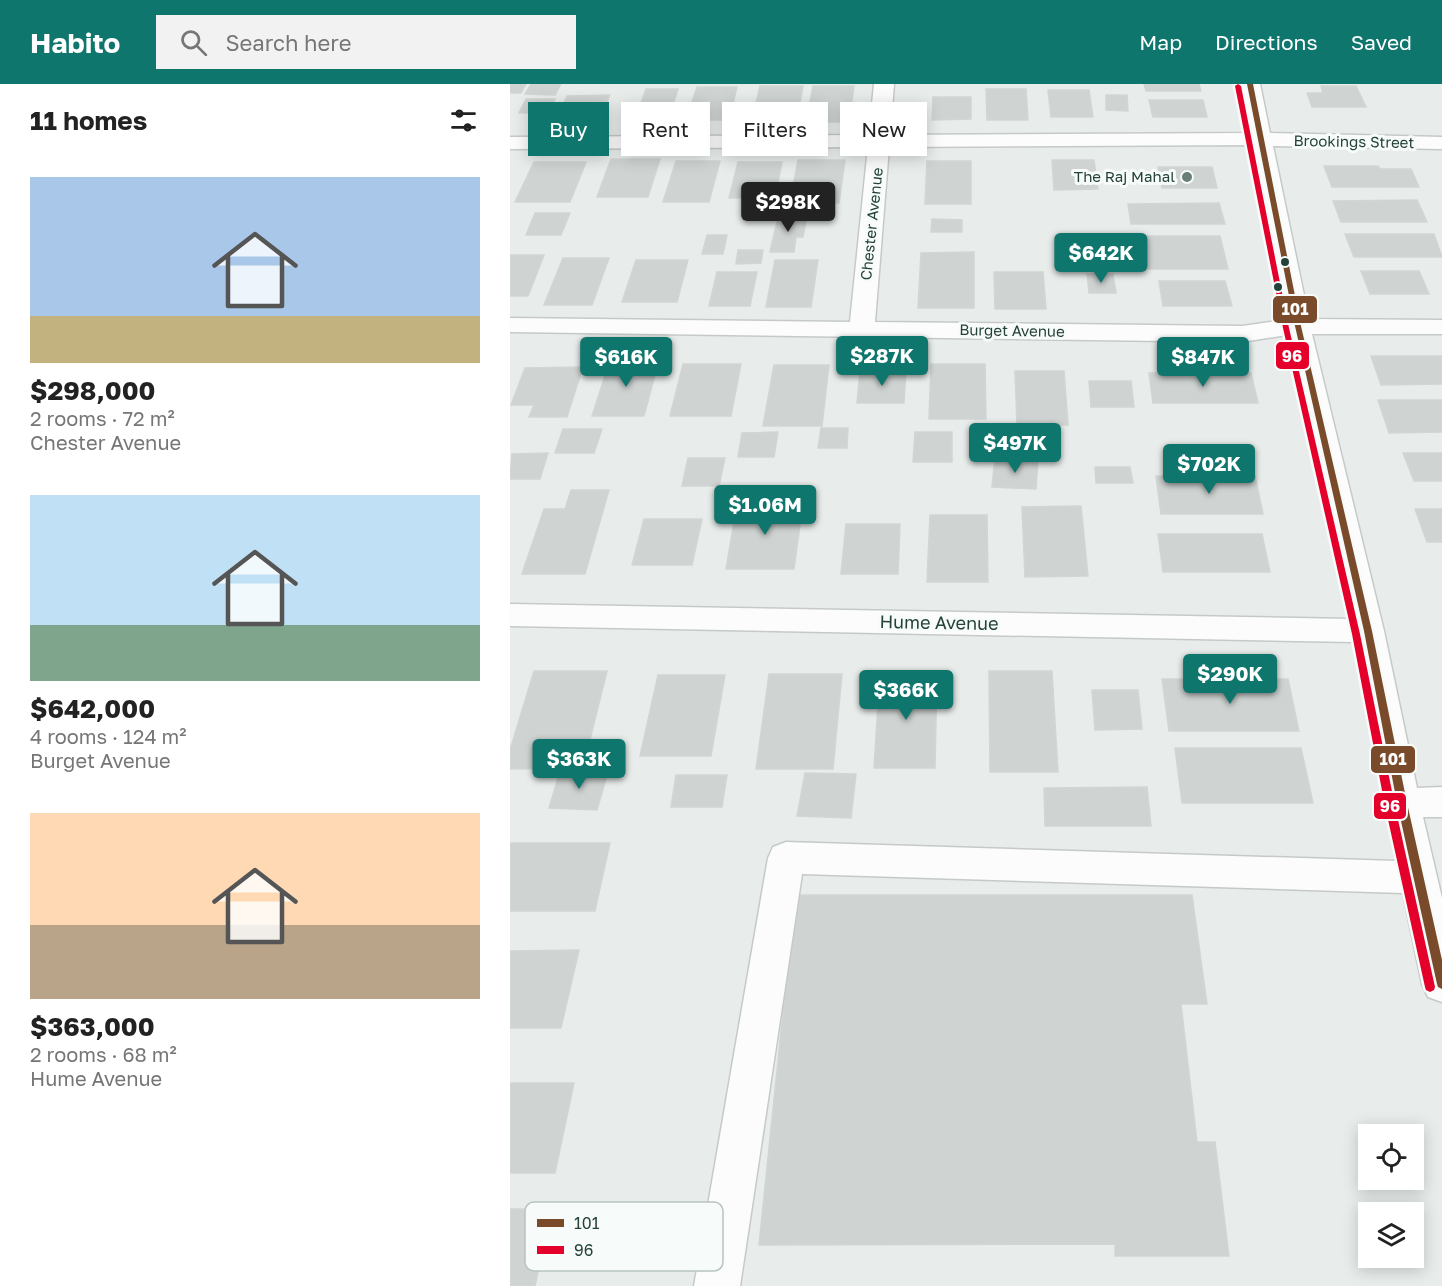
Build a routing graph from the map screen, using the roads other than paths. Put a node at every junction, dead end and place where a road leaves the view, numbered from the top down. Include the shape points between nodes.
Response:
1 (884, 84) edge
2 (1250, 84) edge
3 (883, 102) edge
4 (1262, 139) junction
5 (840, 142) edge
6 (927, 142) edge
7 (510, 143) edge
8 (1442, 143) edge
9 (879, 156) edge
10 (510, 325) edge
11 (1298, 326) junction
12 (1442, 327) edge
13 (862, 329) junction
14 (510, 615) edge
15 (1368, 631) junction
16 (1402, 802) junction
17 (1442, 802) edge
18 (1418, 878) junction
19 (1442, 984) edge
20 (723, 1249) edge
21 (719, 1271) edge
22 (717, 1286) edge

1 - 3 street, Chester Avenue
2 - 4 street
4 - 6 street, Brookings Street
4 - 8 street, Brookings Street
4 - 11 street
5 - 7 street, Brookings Street
9 - 13 street, Chester Avenue
10 - 13 street, Burget Avenue
11 - 12 street, Burget Avenue
11 - 13 street, Burget Avenue via 1242,334
11 - 15 street
14 - 15 street, Hume Avenue
15 - 16 street
16 - 17 street
16 - 18 street
18 - 19 street
18 - 20 street via 786,858
21 - 22 street

